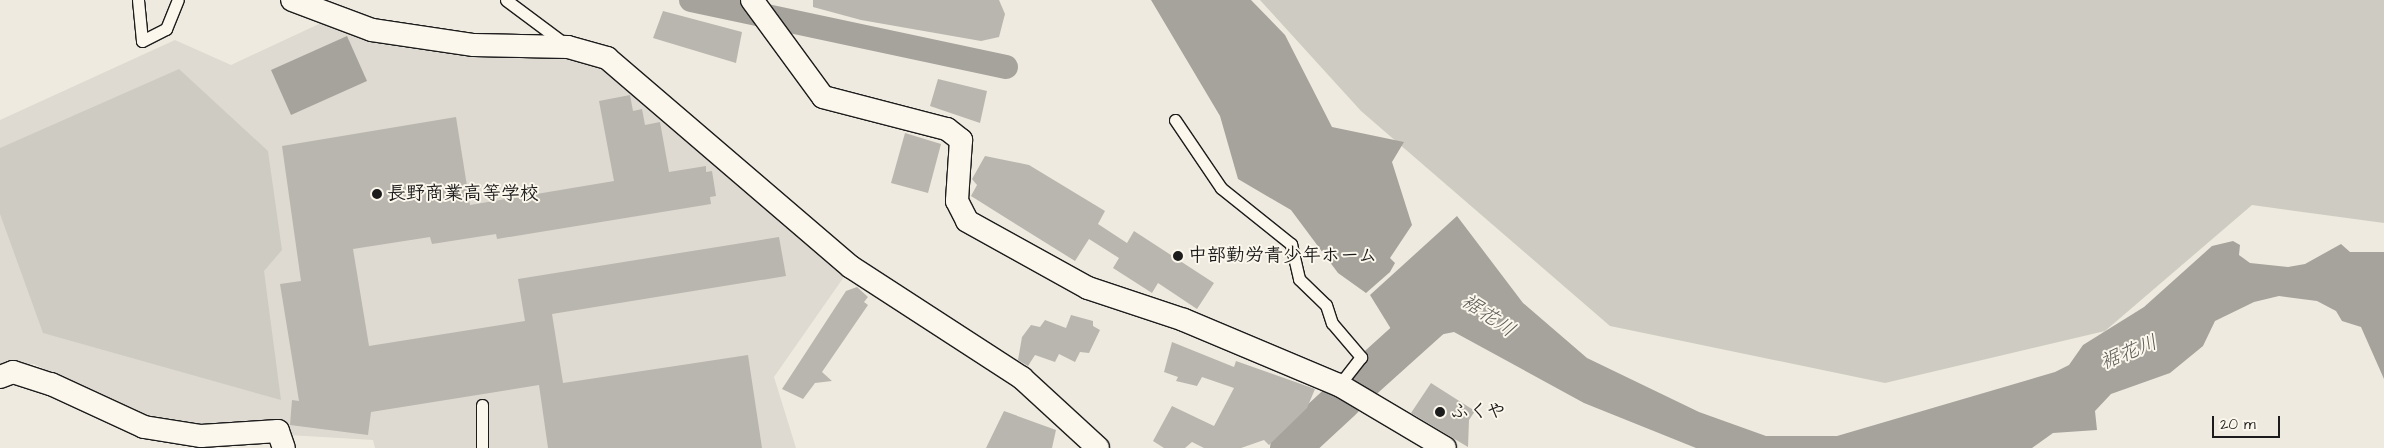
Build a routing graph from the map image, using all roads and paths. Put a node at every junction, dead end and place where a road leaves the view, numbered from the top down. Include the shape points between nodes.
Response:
1 (138, 0) edge
2 (178, 0) edge
3 (292, 0) edge
4 (506, 0) edge
5 (752, 0) edge
6 (568, 47) junction
7 (1175, 120) dead end
8 (0, 377) edge
9 (1339, 385) junction
10 (482, 405) dead end
11 (201, 442) edge
12 (284, 448) edge
13 (482, 448) edge
14 (1098, 448) edge
15 (1445, 448) edge

1 - 2 lane via 142,41 166,29
3 - 6 street via 372,30 474,45
4 - 6 lane
5 - 9 street via 824,97 947,129 961,140 957,201 967,221 1088,288 1184,320
6 - 14 street via 607,58 851,267 1022,378
7 - 9 lane via 1221,188 1291,244 1299,279 1326,305 1332,323 1362,357
8 - 11 street via 13,372 51,384 144,427
9 - 15 street
10 - 13 lane
11 - 12 street via 278,432

